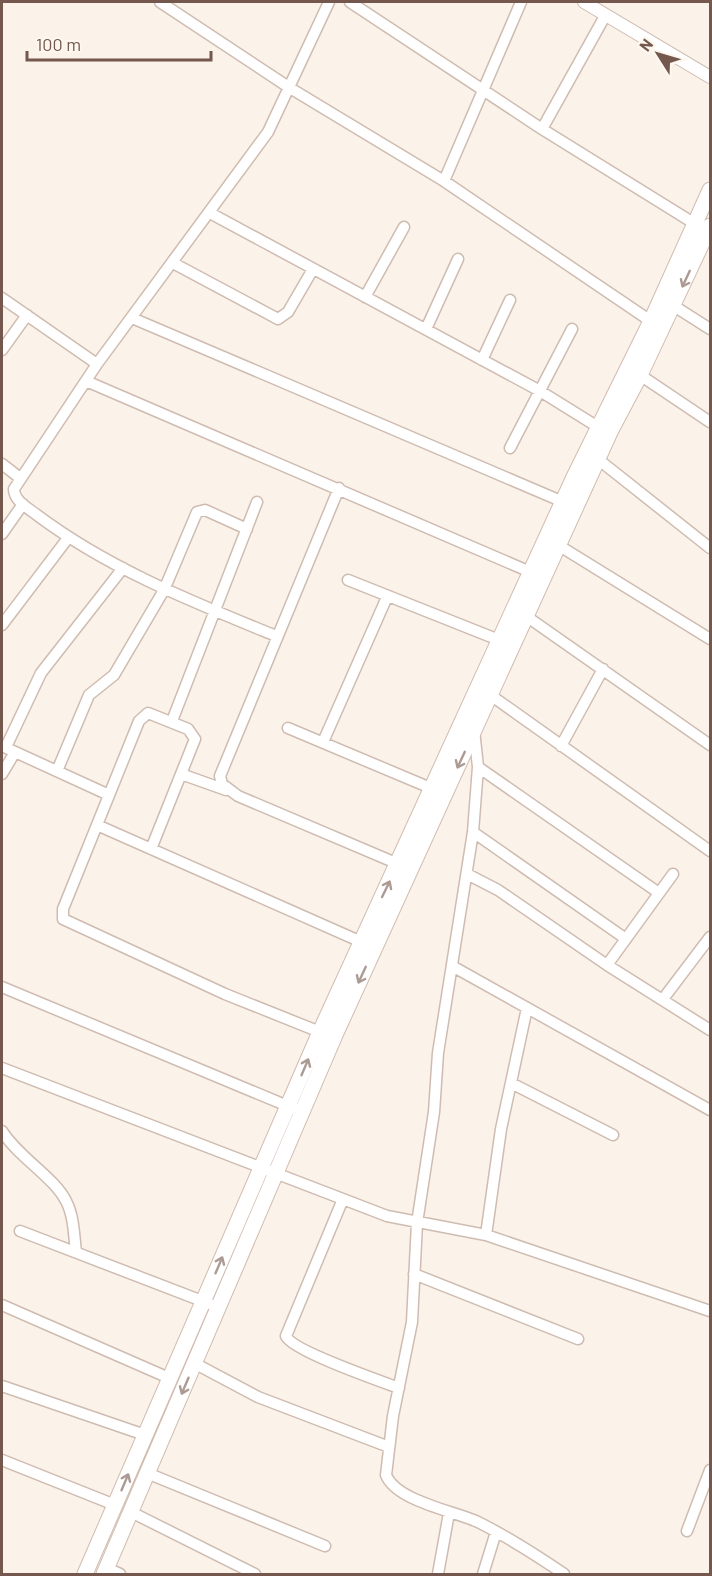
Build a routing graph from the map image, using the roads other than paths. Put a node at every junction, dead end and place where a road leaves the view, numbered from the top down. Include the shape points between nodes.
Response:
1 (160, 2) edge
2 (329, 2) edge
3 (350, 2) edge
4 (521, 2) edge
5 (584, 2) edge
6 (605, 16) junction
7 (711, 77) edge
8 (290, 88) junction
9 (484, 90) junction
10 (542, 129) junction
11 (444, 181) junction
12 (711, 190) edge
13 (210, 213) junction
14 (404, 227) dead end
15 (706, 229) edge
16 (458, 259) dead end
17 (173, 263) junction
18 (313, 269) junction
19 (365, 297) junction
20 (2, 298) edge
21 (510, 300) dead end
22 (674, 306) junction
23 (27, 315) junction
24 (132, 318) junction
25 (657, 325) junction
26 (426, 329) junction
27 (572, 329) dead end
28 (711, 329) edge
29 (2, 350) edge
30 (482, 360) junction
31 (97, 364) junction
32 (640, 375) junction
33 (86, 381) junction
34 (540, 392) junction
35 (711, 422) edge
36 (598, 427) junction
37 (510, 448) dead end
38 (592, 455) junction
39 (2, 464) edge
40 (20, 478) junction
41 (339, 489) junction
42 (257, 502) dead end
43 (23, 504) junction
44 (569, 505) junction
45 (247, 529) junction
46 (2, 534) edge
47 (68, 538) junction
48 (558, 545) junction
49 (711, 548) edge
50 (123, 568) junction
51 (537, 574) junction
52 (348, 580) dead end
53 (164, 590) junction
54 (387, 597) junction
55 (213, 610) junction
56 (526, 616) junction
57 (2, 626) edge
58 (276, 636) junction
59 (711, 639) edge
60 (506, 642) junction
61 (603, 669) junction
62 (489, 694) junction
63 (467, 715) junction
64 (172, 722) junction
65 (288, 728) dead end
66 (474, 731) junction
67 (322, 742) junction
68 (711, 745) edge
69 (561, 746) junction
70 (8, 748) edge
71 (478, 767) junction
72 (57, 771) junction
73 (2, 774) edge
74 (181, 774) junction
75 (433, 789) junction
76 (228, 791) junction
77 (110, 795) junction
78 (98, 825) junction
79 (473, 832) junction
80 (151, 849) junction
81 (711, 851) edge
82 (404, 867) junction
83 (467, 874) junction
84 (673, 874) dead end
85 (659, 893) junction
86 (711, 936) edge
87 (626, 939) junction
88 (368, 945) junction
89 (607, 965) junction
90 (452, 966) junction
91 (2, 987) edge
92 (663, 999) junction
93 (527, 1008) junction
94 (711, 1030) edge
95 (320, 1032) junction
96 (2, 1068) edge
97 (511, 1083) junction
98 (295, 1108) junction
99 (711, 1110) edge
100 (2, 1131) edge
101 (613, 1135) dead end
102 (260, 1169) junction
103 (277, 1174) junction
104 (343, 1199) junction
105 (417, 1223) junction
106 (20, 1231) dead end
107 (486, 1235) junction
108 (76, 1252) junction
109 (414, 1274) junction
110 (211, 1304) junction
111 (2, 1305) edge
112 (711, 1311) edge
113 (578, 1339) dead end
114 (194, 1363) junction
115 (169, 1378) junction
116 (2, 1386) edge
117 (399, 1388) junction
118 (145, 1435) junction
119 (389, 1447) junction
120 (2, 1460) edge
121 (711, 1470) edge
122 (147, 1473) junction
123 (115, 1505) junction
124 (130, 1512) junction
125 (449, 1513) junction
126 (687, 1531) dead end
127 (495, 1532) junction
128 (325, 1546) dead end
129 (110, 1572) edge
130 (84, 1575) edge
131 (255, 1575) edge
132 (438, 1575) edge
133 (483, 1575) edge
134 (564, 1575) edge

1 - 8 street
2 - 8 street
3 - 9 street
4 - 9 street
5 - 6 street
6 - 7 street
6 - 10 street
8 - 11 street
8 - 13 street via 268,132
9 - 10 street
9 - 11 street
10 - 15 street
11 - 25 street
12 - 15 main road
13 - 17 street
13 - 18 street
14 - 19 street
15 -> 22 main road
15 - 25 main road
16 - 26 street
17 - 18 street via 278,319 288,312
17 - 24 street
18 - 19 street
19 - 26 street
20 - 23 street
21 - 30 street
22 - 25 main road
22 - 28 street
23 - 29 street
23 - 31 street
24 - 31 street
24 - 44 street
25 - 32 main road
25 - 36 main road
26 - 30 street
27 - 34 street
30 - 34 street
31 - 33 street
32 - 35 street
32 - 38 main road
33 - 40 street
33 - 41 street
34 - 36 street
34 - 37 street
36 - 38 main road
38 - 44 main road
38 - 49 street
39 - 40 street
40 - 43 street via 14,495
41 - 51 street
41 - 58 street
42 - 45 street
43 - 46 street
43 - 47 street
44 - 48 main road
44 - 51 main road
45 - 53 street via 205,510 197,512
45 - 55 street
47 - 50 street
47 - 57 street
48 - 51 main road
48 - 59 street
50 - 53 street
50 - 70 street via 41,673
51 - 56 main road
51 - 60 main road
52 - 54 street
53 - 55 street
53 - 72 street via 114,675 89,695
54 - 60 street
54 - 67 street
55 - 58 street
55 - 64 street
56 - 60 main road
56 - 61 street
58 - 76 street via 220,776
60 - 62 main road
60 - 63 main road
61 - 68 street
61 - 69 street
62 - 66 main road
62 - 69 street
63 - 66 street
63 - 75 main road
64 - 74 street via 188,729 195,739
64 - 77 street via 154,714 143,716
65 - 67 street
66 - 71 street
66 -> 82 main road
67 - 75 street
69 - 81 street
70 - 72 street
70 - 73 street
71 - 79 street
71 - 85 street
72 - 77 street
74 - 76 street
74 - 80 street
75 - 82 main road
76 - 82 street
77 - 78 street
78 - 80 street
78 - 95 street via 63,909 63,919 225,994
79 - 83 street
79 - 87 street
80 - 88 street
82 - 88 main road
83 - 89 street via 498,890
83 - 90 street
84 - 85 street
85 - 87 street
86 - 92 street
87 - 89 street
88 - 95 main road
88 -> 98 main road
89 - 92 street
90 - 93 street
90 - 105 street
91 - 98 street
92 - 94 street
93 - 97 street
93 - 99 street
98 -> 95 main road
96 - 102 street
97 - 101 street
97 - 107 street
98 - 102 main road
98 - 103 main road
100 - 108 street via 9,1144 66,1201
102 - 103 street
110 -> 102 main road
103 - 104 street
103 - 110 main road
104 - 105 street
104 - 117 street via 286,1336 319,1356
105 - 107 street
105 - 109 street
106 - 108 street
107 - 112 street
108 - 110 street
109 - 113 street
109 - 117 street via 412,1322
110 - 114 main road
110 - 115 main road
111 - 115 street
114 - 119 street via 258,1397
114 -> 122 main road
115 - 118 main road
116 - 118 street
117 - 119 street
123 -> 118 main road
119 - 125 street via 386,1475 392,1486
120 - 123 street
121 - 126 street
122 - 124 main road
122 - 128 street
123 - 130 main road
124 - 129 main road
124 - 131 street
125 - 127 street
125 - 132 street
127 - 133 street
127 - 134 street

